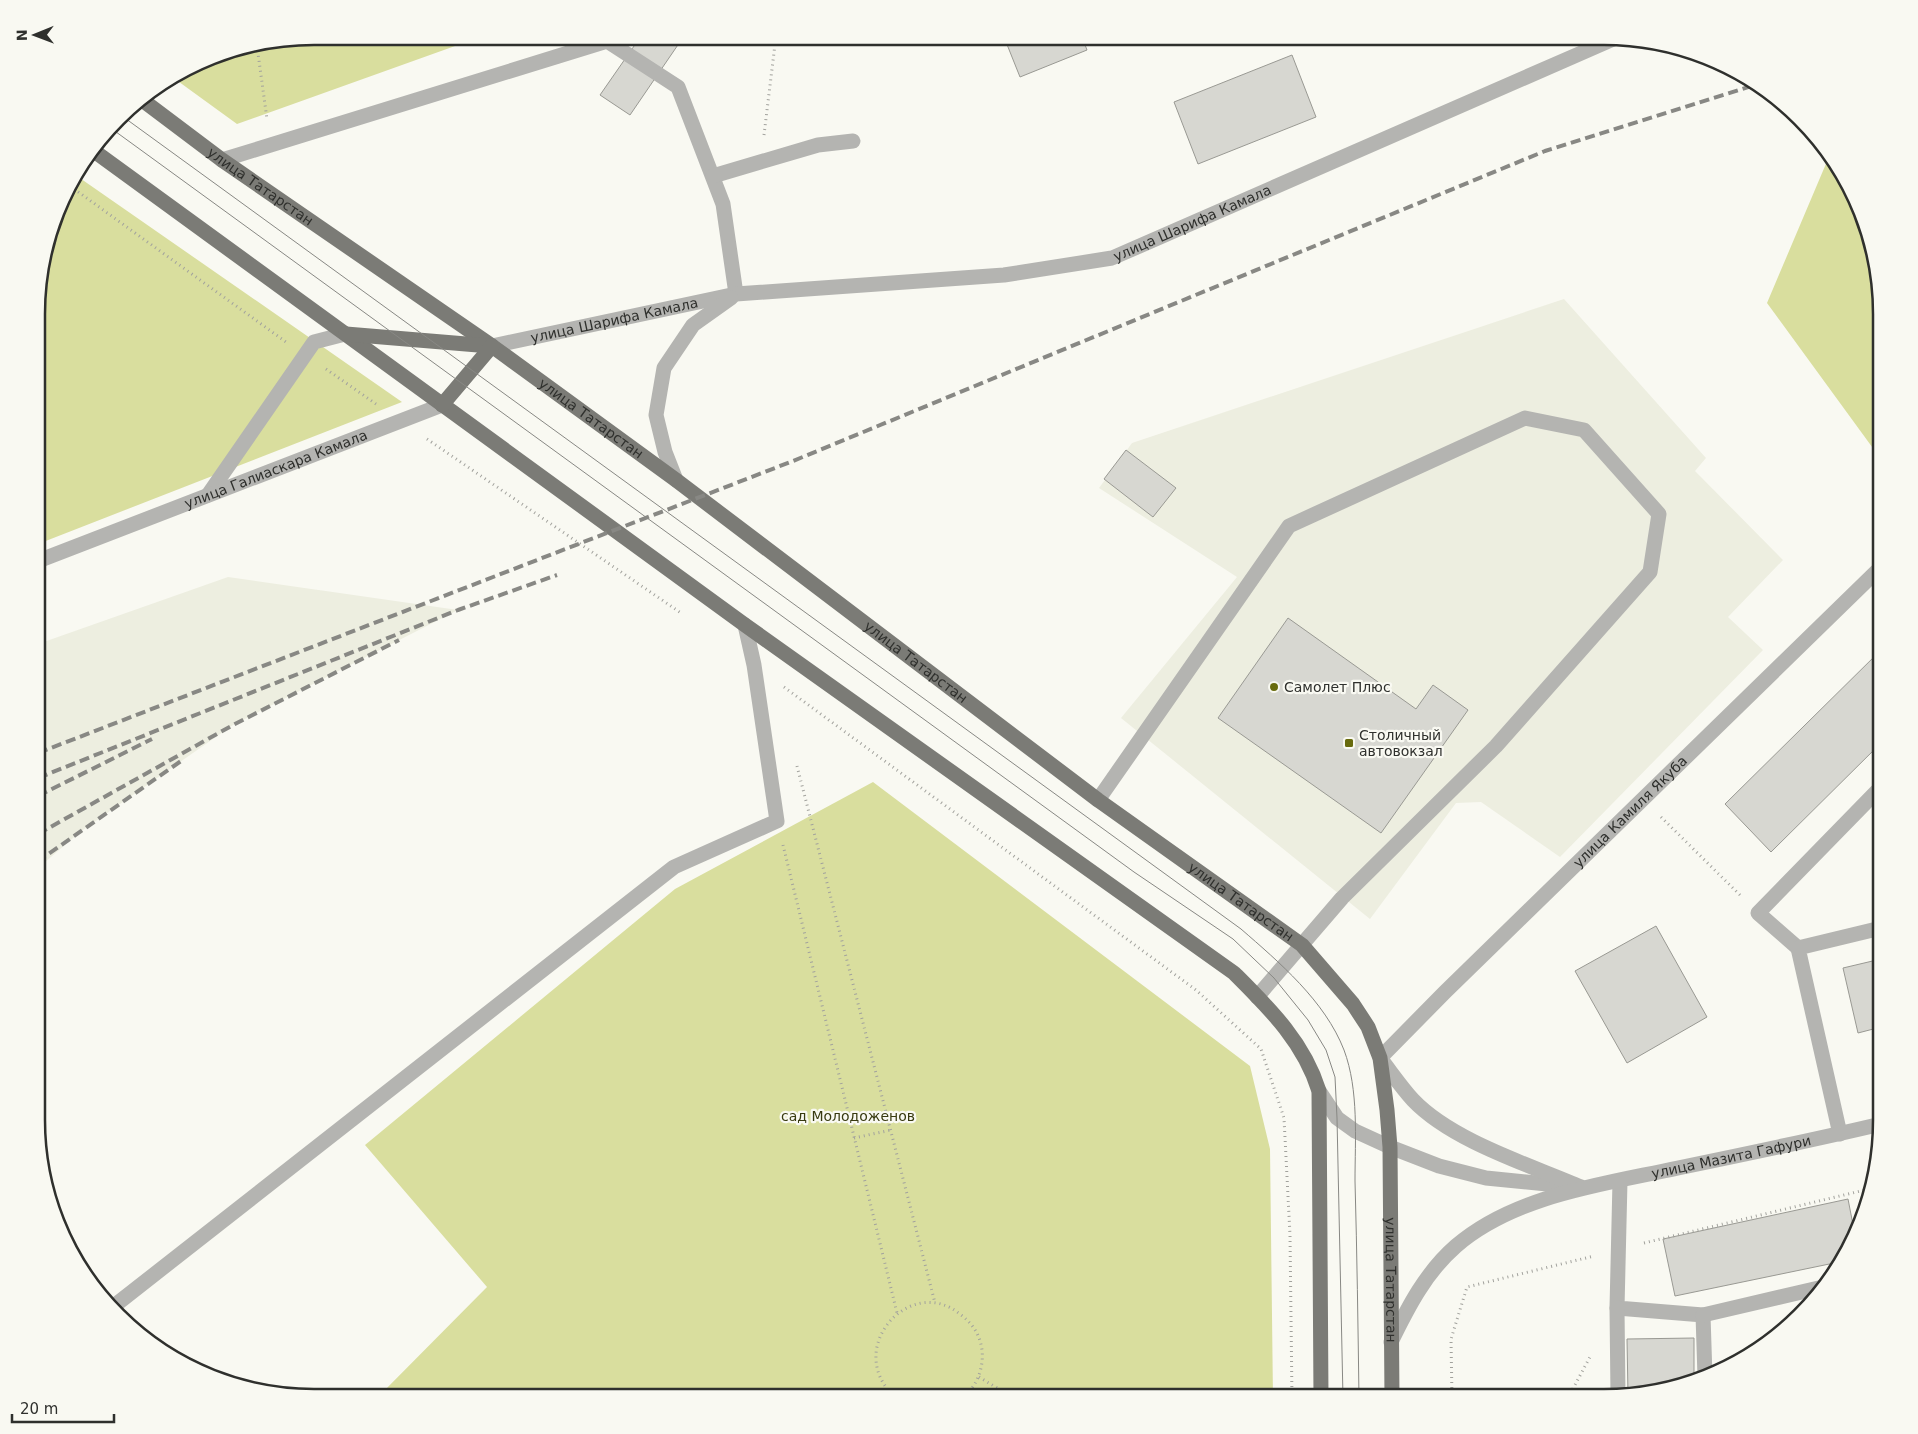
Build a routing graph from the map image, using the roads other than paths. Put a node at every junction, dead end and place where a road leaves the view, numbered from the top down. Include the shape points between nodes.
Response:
1 (592, 45) edge
2 (615, 45) edge
3 (1600, 45) edge
4 (147, 104) edge
5 (853, 141) dead end
6 (98, 154) edge
7 (222, 160) junction
8 (712, 176) junction
9 (736, 294) junction
10 (345, 334) junction
11 (492, 346) junction
12 (442, 405) junction
13 (676, 480) junction
14 (208, 495) junction
15 (45, 558) edge
16 (1873, 575) edge
17 (746, 625) junction
18 (1873, 796) edge
19 (1098, 800) junction
20 (1873, 930) edge
21 (1302, 945) junction
22 (1798, 948) junction
23 (1258, 997) junction
24 (1380, 1058) junction
25 (1319, 1091) junction
26 (1873, 1126) edge
27 (1840, 1134) junction
28 (1390, 1147) junction
29 (1620, 1181) junction
30 (1582, 1187) junction
31 (1812, 1289) edge
32 (118, 1303) edge
33 (1617, 1308) junction
34 (1703, 1315) junction
35 (1391, 1342) junction
36 (1705, 1370) edge
37 (1618, 1388) edge
38 (1321, 1389) edge
39 (1392, 1389) edge

1 - 7 street
2 - 8 street via 678,87
3 - 9 street, улица Шарифа Камала via 1112,258 1004,275
4 - 7 main road, улица Татарстан
5 - 8 street via 818,145
6 - 10 main road
7 - 11 main road, улица Татарстан
8 - 9 street via 723,204
9 - 11 street, улица Шарифа Камала
9 - 13 street, улица Шарифа Камала via 693,325 664,368 656,415
10 - 11 main road
10 - 12 main road
10 - 14 street via 314,342
11 - 12 main road, улица Галиаскара Камала
11 - 13 main road, улица Татарстан
12 - 14 street, улица Галиаскара Камала
12 - 17 main road
13 - 19 main road, улица Татарстан
14 - 15 street, улица Галиаскара Камала
16 - 24 street, улица Камиля Якуба
17 - 23 main road via 1234,972
17 - 32 street via 777,821 674,867
18 - 22 street via 1758,913
19 - 21 main road, улица Татарстан
19 - 21 street via 1289,526 1525,418 1584,430 1659,514 1650,572 1496,746 1342,898
20 - 22 street
21 - 23 street
21 - 24 main road, улица Татарстан via 1354,1004 1368,1027
22 - 27 street
23 - 25 main road via 1295,1041 1314,1073
24 - 28 main road, улица Татарстан
24 - 30 street via 1414,1101 1446,1126
25 - 28 street, улица Мазита Гафури via 1337,1118 1354,1131
25 - 38 main road
26 - 27 street, улица Мазита Гафури
27 - 29 street, улица Мазита Гафури
28 - 30 street, улица Мазита Гафури via 1439,1166 1486,1178
28 - 35 main road, улица Татарстан
29 - 30 street, улица Мазита Гафури
29 - 33 street
30 - 35 street, улица Мазита Гафури via 1502,1216 1456,1246 1410,1303
31 - 34 street
33 - 34 street
33 - 37 street
34 - 36 street
35 - 39 main road, улица Татарстан

